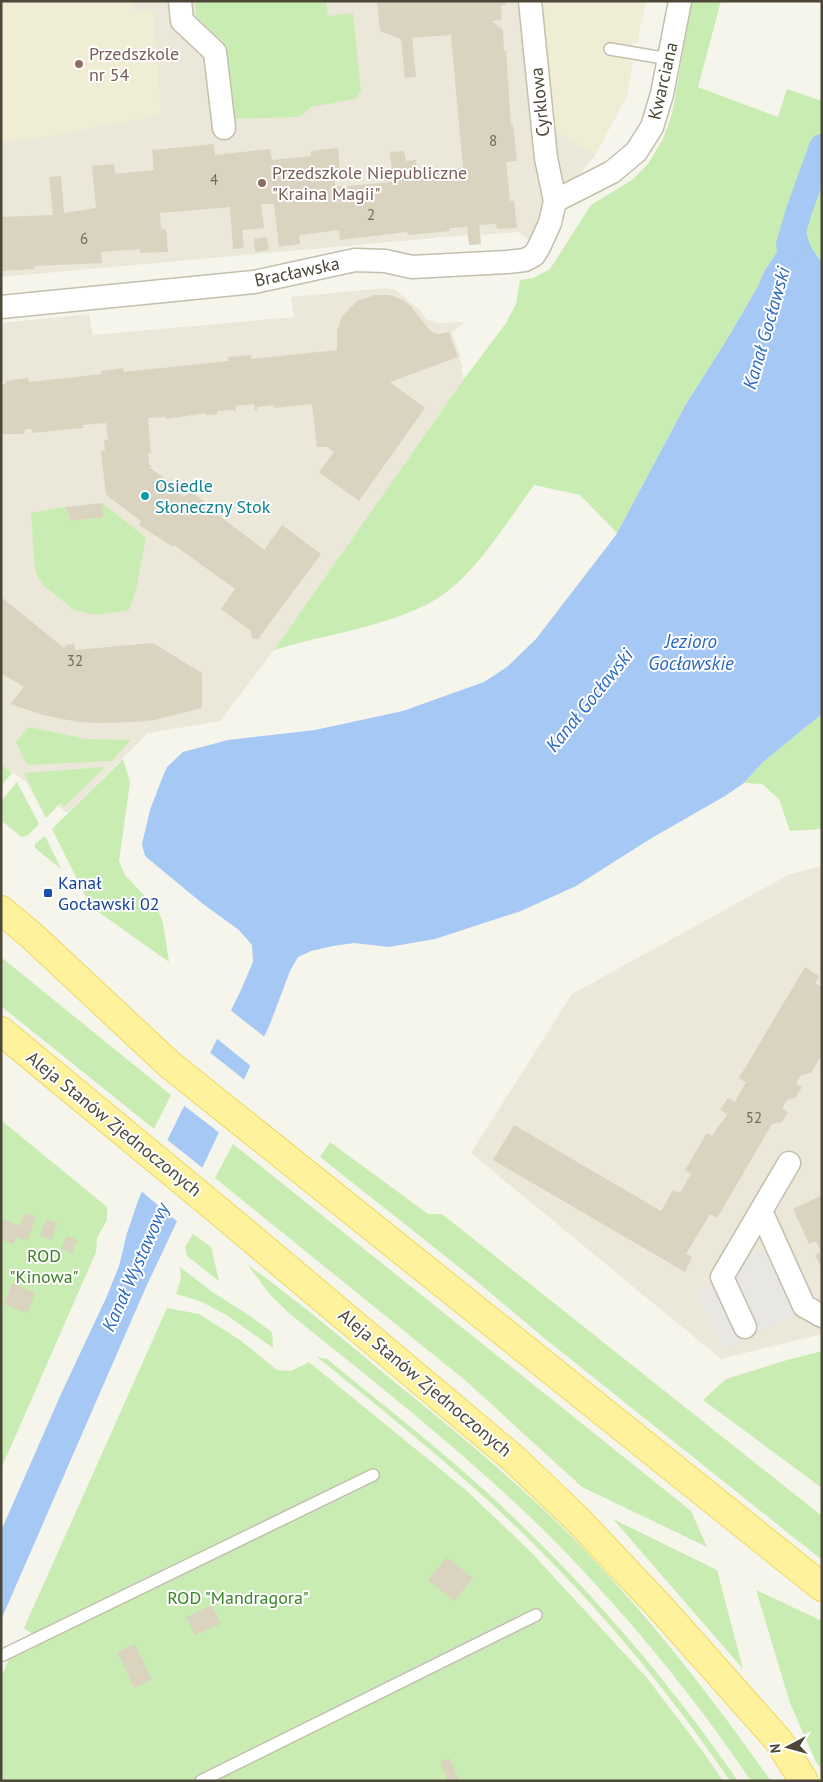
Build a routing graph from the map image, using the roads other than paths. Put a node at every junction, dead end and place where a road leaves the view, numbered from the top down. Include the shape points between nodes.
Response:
1 (180, 1) edge
2 (530, 1) edge
3 (680, 1) edge
4 (610, 49) dead end
5 (669, 59) junction
6 (224, 128) dead end
7 (555, 201) junction
8 (1, 307) edge
9 (1, 910) edge
10 (1, 1031) edge
11 (790, 1163) dead end
12 (761, 1211) junction
13 (822, 1316) edge
14 (745, 1327) dead end
15 (373, 1476) dead end
16 (822, 1587) edge
17 (536, 1615) dead end
18 (3, 1655) dead end
19 (201, 1781) edge
20 (804, 1781) edge

1 - 6 street via 182,20 215,52
2 - 7 street, Cyrklowa via 546,158
3 - 5 street, Kwarciana
4 - 5 lane
5 - 7 street, Kwarciana via 652,127 636,152 612,172
7 - 8 street, Bracławska via 540,247 525,260 412,267 385,261 355,260 254,282
9 - 16 main road via 169,1064
10 - 20 main road, Aleja Stanów Zjednoczonych via 514,1458 576,1518 748,1705 778,1740
11 - 12 street
12 - 13 street via 804,1306
12 - 14 street via 722,1277
15 - 18 lane
17 - 19 lane

